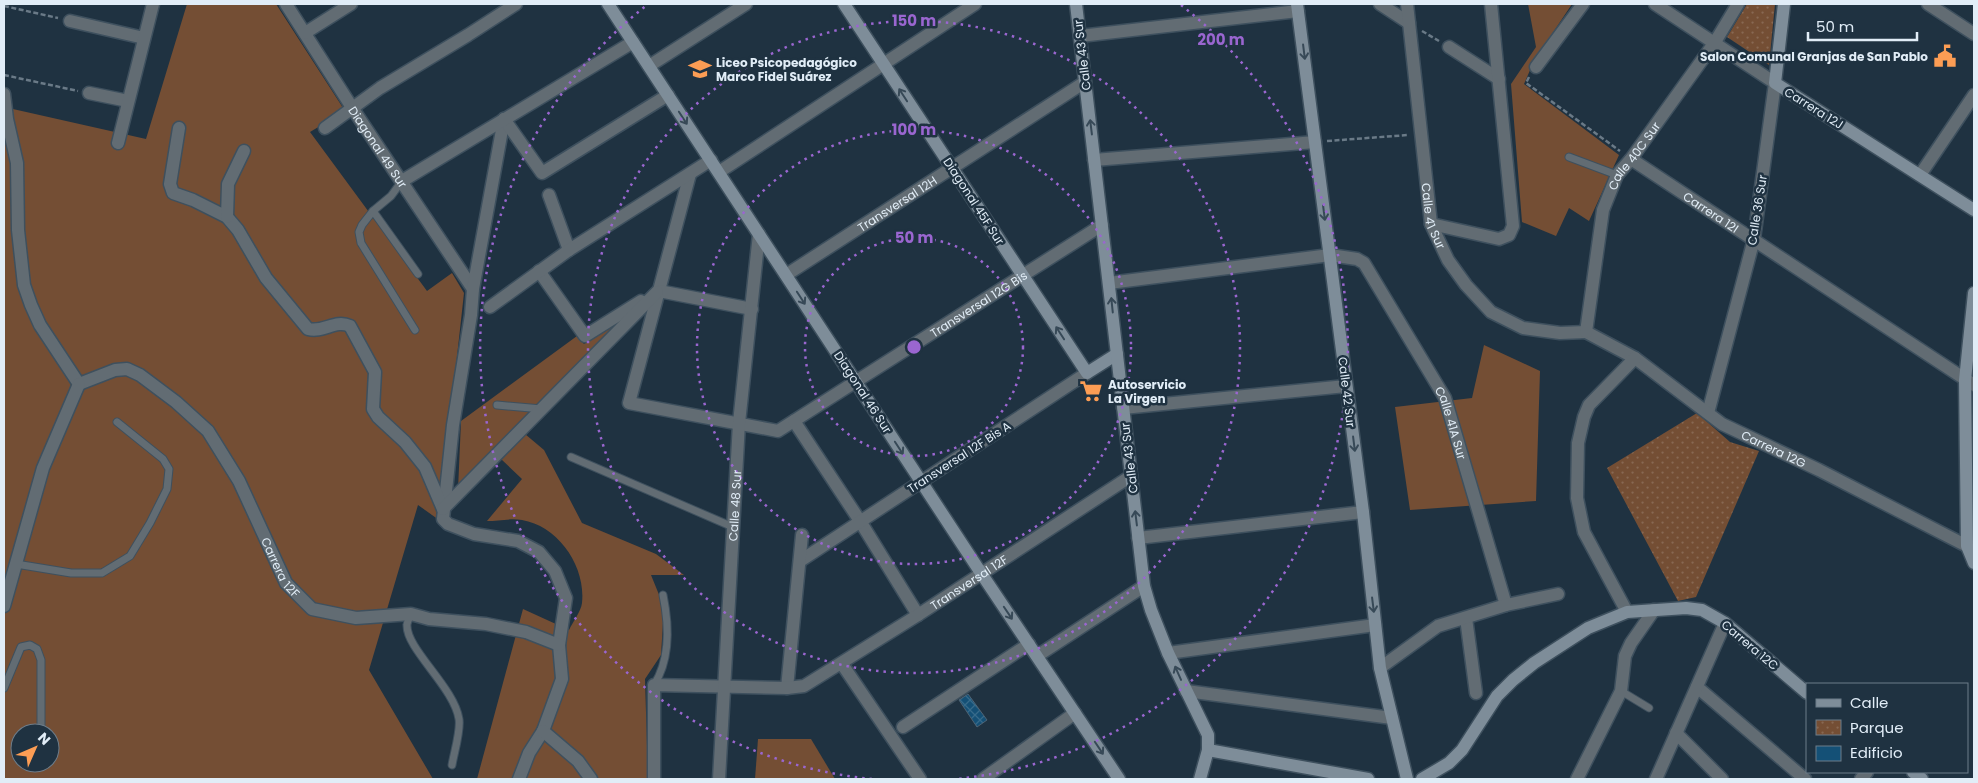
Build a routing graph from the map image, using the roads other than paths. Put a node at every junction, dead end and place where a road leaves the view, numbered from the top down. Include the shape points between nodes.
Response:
1 (153, 4) edge
2 (286, 4) edge
3 (351, 4) edge
4 (516, 4) edge
5 (608, 4) edge
6 (746, 4) edge
7 (844, 4) edge
8 (974, 4) edge
9 (1076, 4) edge
10 (1380, 4) edge
11 (1407, 4) edge
12 (1491, 4) edge
13 (1583, 4) edge
14 (1655, 4) edge
15 (1738, 4) edge
16 (1784, 4) edge
17 (1930, 4) edge
18 (1298, 7) edge
19 (70, 21) road end
20 (1409, 23) junction
21 (305, 34) junction
22 (1974, 34) edge
23 (1080, 36) junction
24 (144, 38) junction
25 (633, 42) junction
26 (1714, 42) junction
27 (1449, 47) road end
28 (883, 64) junction
29 (649, 66) junction
30 (1536, 67) dead end
31 (1499, 79) junction
32 (1085, 82) junction
33 (1775, 83) junction
34 (89, 93) road end
35 (4, 94) edge
36 (668, 95) junction
37 (1974, 95) edge
38 (128, 101) junction
39 (353, 109) junction
40 (504, 119) junction
41 (179, 128) dead end
42 (325, 128) dead end
43 (1315, 142) junction
44 (118, 143) dead end
45 (244, 151) dead end
46 (1570, 158) dead end
47 (1631, 159) junction
48 (711, 160) junction
49 (1094, 160) junction
50 (952, 168) junction
51 (719, 172) junction
52 (690, 174) junction
53 (1617, 175) junction
54 (1920, 175) junction
55 (402, 181) junction
56 (549, 195) dead end
57 (1974, 210) edge
58 (373, 211) junction
59 (227, 216) junction
60 (1102, 224) junction
61 (1431, 224) junction
62 (759, 234) junction
63 (1754, 240) junction
64 (569, 250) junction
65 (1330, 255) junction
66 (539, 271) junction
67 (418, 274) dead end
68 (786, 275) junction
69 (1023, 275) junction
70 (1109, 283) junction
71 (473, 290) junction
72 (659, 291) junction
73 (1974, 293) edge
74 (490, 307) dead end
75 (752, 309) junction
76 (415, 330) dead end
77 (1586, 332) junction
78 (1117, 354) junction
79 (1635, 358) junction
80 (1087, 373) junction
81 (856, 382) junction
82 (1970, 383) edge
83 (79, 384) junction
84 (1346, 386) junction
85 (497, 405) dead end
86 (1123, 408) junction
87 (543, 409) junction
88 (1708, 412) junction
89 (794, 421) junction
90 (117, 422) dead end
91 (1970, 422) edge
92 (739, 424) junction
93 (572, 457) dead end
94 (1131, 476) junction
95 (922, 482) junction
96 (444, 509) junction
97 (1362, 512) junction
98 (860, 522) junction
99 (733, 527) junction
100 (802, 535) dead end
101 (1138, 538) junction
102 (1971, 546) edge
103 (800, 561) junction
104 (1974, 563) edge
105 (16, 564) junction
106 (981, 573) junction
107 (1144, 586) junction
108 (1558, 594) dead end
109 (663, 595) dead end
110 (1506, 605) junction
111 (4, 606) edge
112 (1654, 610) junction
113 (1627, 612) junction
114 (411, 614) junction
115 (918, 615) junction
116 (1466, 618) junction
117 (1725, 623) junction
118 (1376, 625) junction
119 (1029, 644) junction
120 (559, 646) junction
121 (1168, 653) junction
122 (1037, 656) junction
123 (842, 664) junction
124 (1380, 668) junction
125 (654, 685) junction
126 (724, 686) junction
127 (1697, 687) junction
128 (4, 688) edge
129 (787, 688) junction
130 (1621, 691) junction
131 (1186, 692) junction
132 (1806, 692) edge
133 (1476, 694) dead end
134 (1649, 708) dead end
135 (1075, 713) junction
136 (1392, 718) junction
137 (41, 723) edge
138 (903, 727) dead end
139 (543, 731) junction
140 (1676, 733) junction
141 (1208, 750) junction
142 (452, 765) dead end
143 (520, 779) edge
144 (591, 779) edge
145 (654, 779) edge
146 (719, 779) edge
147 (920, 779) edge
148 (983, 779) edge
149 (1119, 779) edge
150 (1200, 779) edge
151 (1368, 779) edge
152 (1407, 779) edge
153 (1422, 779) edge
154 (1578, 779) edge
155 (1656, 779) edge
156 (1722, 779) edge
157 (1805, 779) edge

1 - 24 street
2 - 21 street, Diagonal 49 Sur
3 - 21 street
4 - 39 street via 380,88
5 - 25 street, Diagonal 46 Sur
6 - 29 street
7 - 28 street, Diagonal 45F Sur
8 - 28 street
9 - 23 street, Calle 43 Sur
10 - 20 street
11 - 20 street, Calle 41 Sur
12 - 31 street
13 - 30 street
14 - 26 street, Carrera 12J
15 - 26 street, Calle 40C Sur
16 - 33 street, Calle 36 Sur
17 - 22 street
18 - 23 street
18 -> 43 street, Calle 42 Sur
19 - 24 street
20 - 61 street, Calle 41 Sur
21 - 39 street, Diagonal 49 Sur
23 - 32 street, Calle 43 Sur
24 - 38 street
25 - 29 street, Diagonal 46 Sur
25 - 40 street
26 - 33 street, Carrera 12J
26 - 47 street, Calle 40C Sur
27 - 31 street
50 -> 28 street, Diagonal 45F Sur
28 - 51 street
29 - 36 street, Diagonal 46 Sur
31 - 61 street via 1513,226 1509,235 1499,239
49 -> 32 street, Calle 43 Sur
32 - 50 street, Transversal 12H
33 - 54 street, Carrera 12J
33 - 63 street, Calle 36 Sur
34 - 38 street
35 - 83 street via 17,164 18,230 24,285 40,325
36 - 40 street via 542,173
36 -> 48 street, Diagonal 46 Sur
37 - 54 street
38 - 44 street
39 - 42 street
39 - 55 street, Diagonal 49 Sur
40 - 55 street
40 - 71 street
41 - 59 street via 170,184 173,193
43 - 49 street
43 -> 65 street, Calle 42 Sur
45 - 59 street via 228,184
46 - 53 lane
47 - 53 street, Calle 40C Sur
47 - 63 street, Carrera 12I
48 - 51 street, Diagonal 46 Sur
48 - 52 street
49 - 60 street, Calle 43 Sur
50 - 68 street, Transversal 12H
50 - 69 street, Diagonal 45F Sur
51 - 62 street, Diagonal 46 Sur
52 - 64 street
52 - 72 street
53 - 77 street, Calle 40C Sur via 1603,210
54 - 57 street, Carrera 12J
55 - 58 lane
55 - 71 street, Diagonal 49 Sur
56 - 64 street
58 - 67 lane
58 - 76 lane via 362,225 361,243
59 - 96 street via 266,278 308,329 317,331 337,323 350,326 375,372 373,409 425,467
60 - 69 street, Transversal 12G Bis
60 - 70 street, Calle 43 Sur
61 - 77 street, Calle 41 Sur via 1448,260 1491,312 1523,328 1560,333
62 - 68 street, Diagonal 46 Sur
62 - 75 street, Calle 48 Sur
63 - 82 street, Carrera 12I
63 - 88 street, Calle 36 Sur
64 - 66 street
65 - 70 street
65 - 84 street, Calle 42 Sur
65 - 110 street, Calle 41A Sur via 1364,263 1445,398
66 - 72 street via 585,336
66 - 74 street
68 -> 81 street, Diagonal 46 Sur
80 -> 69 street, Diagonal 45F Sur
69 - 81 street, Transversal 12G Bis
78 -> 70 street, Calle 43 Sur
71 - 96 street
72 - 75 street
72 - 87 street
72 - 92 street via 628,403
73 - 82 street
75 - 92 street, Calle 48 Sur
77 - 79 street, Carrera 12G
78 - 80 street, Transversal 12F Bis A
78 - 86 street, Calle 43 Sur
79 - 88 street, Carrera 12G
79 - 113 street via 1589,404 1578,443 1577,498 1584,532
80 - 95 street, Transversal 12F Bis A
81 - 89 street, Transversal 12G Bis
81 -> 95 street, Diagonal 46 Sur
82 - 91 street
83 - 105 street via 43,468
83 - 114 street, Carrera 12F via 115,370 127,369 176,402 208,431 239,481 286,583 312,609 356,618
84 - 86 street
84 -> 97 street, Calle 42 Sur
85 - 87 lane
86 - 94 street, Calle 43 Sur
87 - 96 street
88 - 102 street, Carrera 12G via 1722,424
89 - 92 street, Transversal 12G Bis via 778,431
89 - 98 street
90 - 105 lane via 163,459 169,469 167,490 130,556 102,573 71,573
91 - 102 street
92 - 99 street, Calle 48 Sur
93 - 99 lane
101 -> 94 street, Calle 43 Sur
94 - 106 street, Transversal 12F
95 - 98 street, Transversal 12F Bis A
95 - 106 street, Diagonal 46 Sur
96 - 120 street via 444,519 448,524 474,534 518,541 540,552 555,571 566,598
97 - 101 street
97 -> 118 street, Calle 42 Sur
98 - 103 street, Transversal 12F Bis A
98 - 115 street
99 - 126 street, Calle 48 Sur
100 - 103 street
101 - 107 street, Calle 43 Sur
102 - 104 street
103 - 129 street
105 - 111 street
106 - 115 street, Transversal 12F
106 -> 119 street, Diagonal 46 Sur
107 - 121 street, Calle 43 Sur
107 - 122 street
108 - 110 street
109 - 125 lane via 668,616 667,640 661,674
110 - 116 street
112 - 113 street, Carrera 12C
112 - 117 street, Carrera 12C via 1702,610
112 - 130 street via 1625,656
113 - 153 street, Carrera 12C via 1588,628 1512,680 1497,696 1462,750 1449,763
114 - 120 street, Carrera 12F via 526,632
114 - 142 lane via 407,625 410,636 451,697 460,720
115 - 123 street, Transversal 12F
116 - 124 street via 1438,626
116 - 133 street
117 - 127 street
117 - 132 street, Carrera 12C
118 - 121 street
118 - 124 street, Calle 42 Sur
119 - 122 street, Diagonal 46 Sur
119 - 138 street
120 - 139 street via 562,679
131 -> 121 street, Calle 43 Sur
122 - 135 street, Diagonal 46 Sur
123 - 129 street, Transversal 12F via 804,686
123 - 147 street
124 - 136 street, Calle 42 Sur
125 - 126 street
125 - 145 street
126 - 129 street
126 - 146 street, Calle 48 Sur
127 - 140 street
127 - 157 street
128 - 137 lane via 21,646 30,645 37,649 41,660
130 - 134 lane
130 - 154 street
131 - 136 street
131 - 141 street, Calle 43 Sur via 1208,735
135 - 148 street
135 -> 149 street, Diagonal 46 Sur
136 - 152 street, Calle 42 Sur
139 - 143 street via 529,753
139 - 144 street via 578,761
140 - 155 street
140 - 156 street
141 - 150 street, Calle 43 Sur
141 - 151 street

